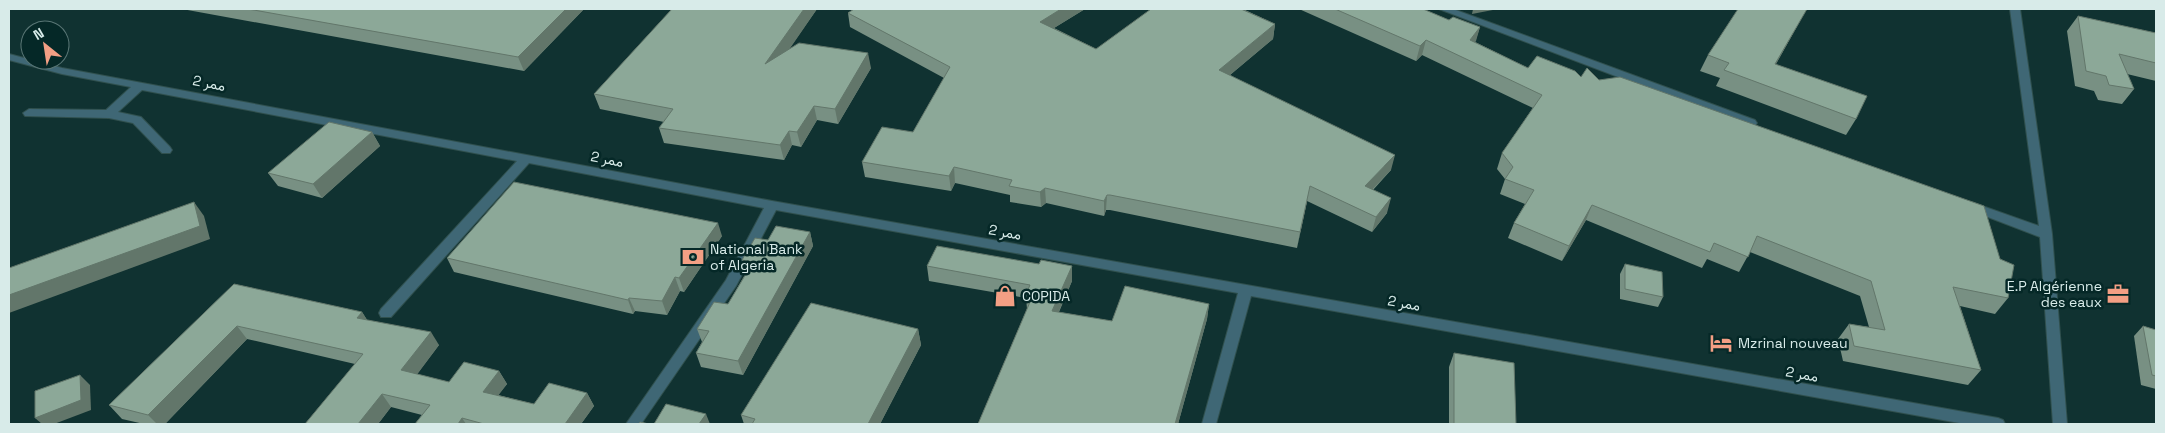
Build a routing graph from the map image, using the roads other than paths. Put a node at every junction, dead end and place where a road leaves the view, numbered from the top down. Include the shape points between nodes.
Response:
1 (1444, 9) edge
2 (2015, 9) edge
3 (9, 57) edge
4 (140, 86) junction
5 (29, 113) dead end
6 (109, 114) junction
7 (1759, 126) edge
8 (166, 150) dead end
9 (526, 159) junction
10 (1963, 203) edge
11 (772, 205) junction
12 (2046, 234) junction
13 (1246, 290) junction
14 (386, 313) dead end
15 (633, 424) edge
16 (1208, 424) edge
17 (1998, 424) edge
18 (2060, 424) edge

1 - 7 lane
2 - 12 lane
3 - 4 lane, ممر 2
4 - 6 lane
4 - 9 lane, ممر 2
5 - 6 lane
6 - 8 lane via 137,120
9 - 11 lane, ممر 2
9 - 14 lane
10 - 12 lane
11 - 13 lane, ممر 2
11 - 15 lane via 732,283
12 - 18 lane
13 - 16 lane
13 - 17 lane, ممر 2

